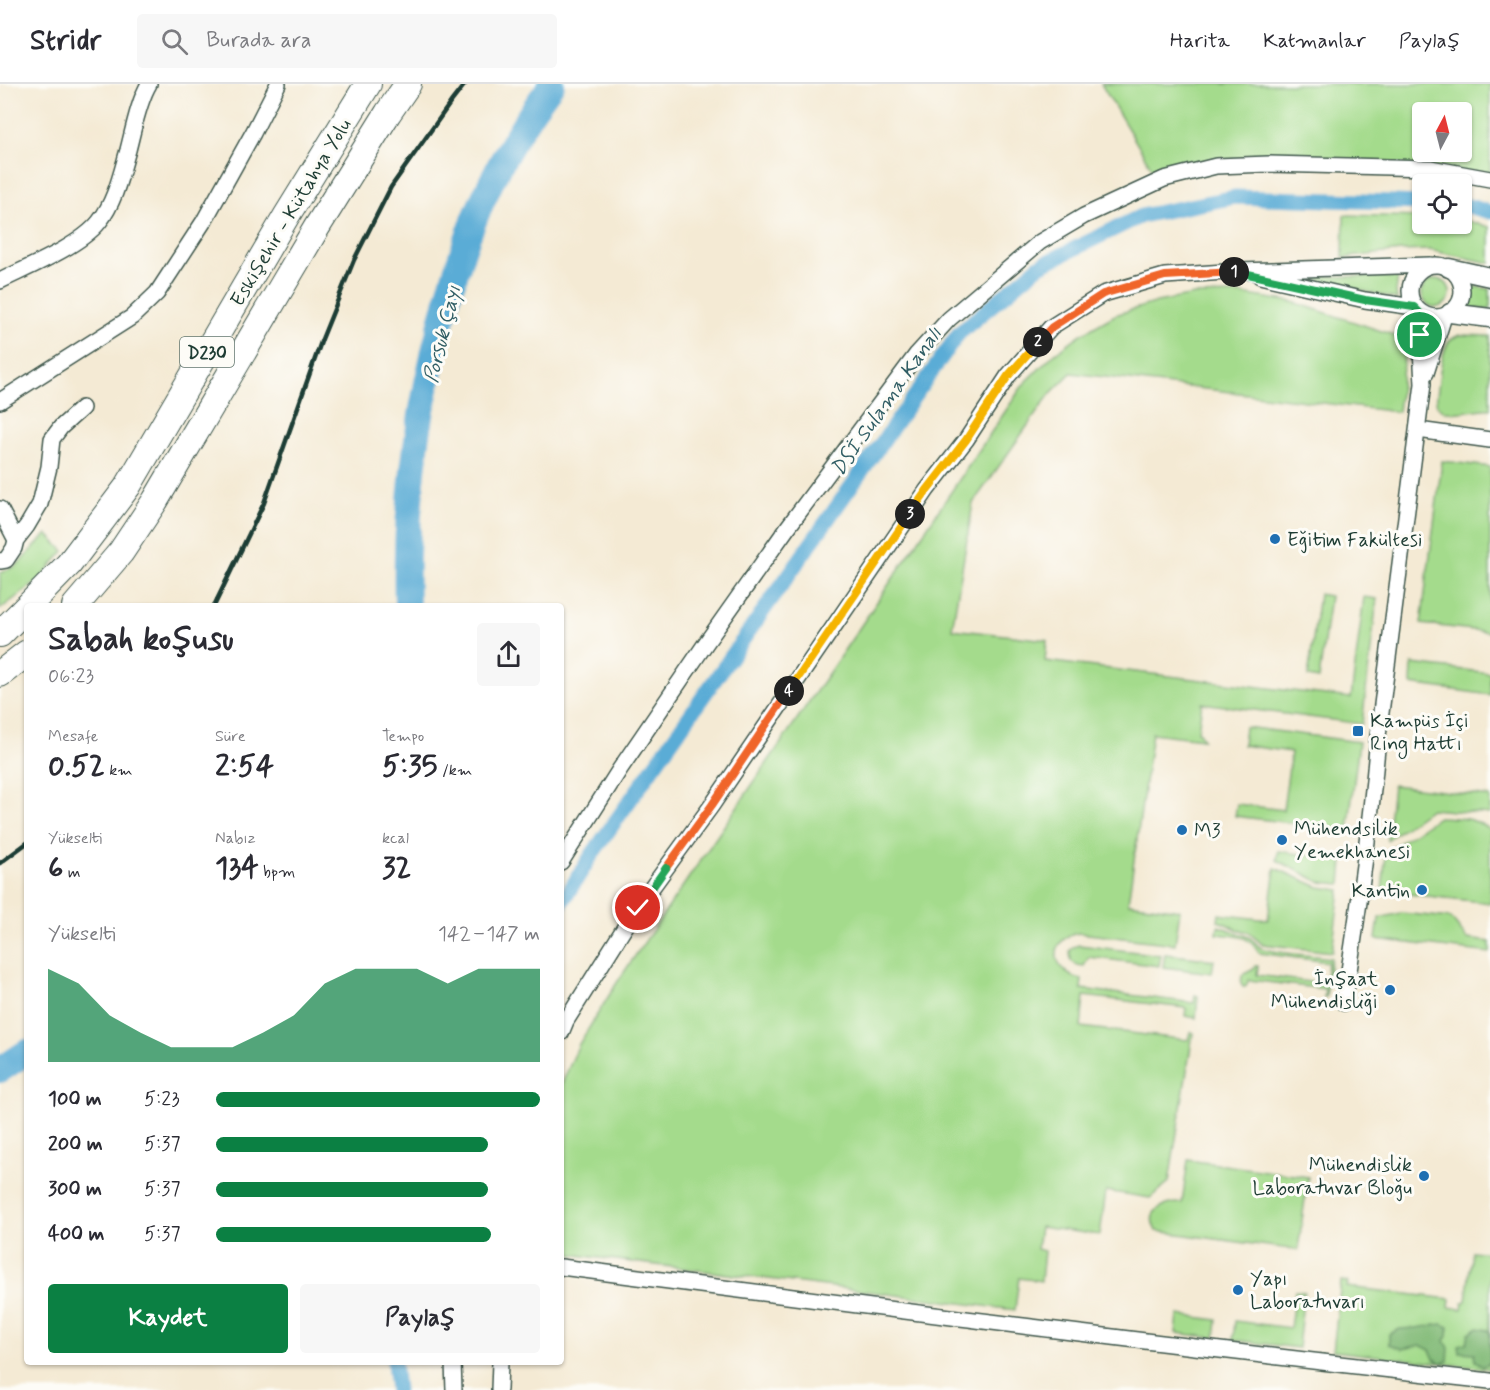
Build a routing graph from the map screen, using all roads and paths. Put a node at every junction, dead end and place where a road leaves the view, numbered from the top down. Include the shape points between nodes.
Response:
1 (149, 84) edge
2 (278, 84) edge
3 (368, 84) edge
4 (408, 84) edge
5 (1490, 179) edge
6 (1430, 265) junction
7 (1449, 268) junction
8 (1239, 272) junction
9 (1490, 278) edge
10 (0, 281) edge
11 (1417, 309) junction
12 (1447, 314) junction
13 (1490, 318) edge
14 (1423, 384) junction
15 (0, 401) edge
16 (82, 408) dead end
17 (1418, 430) junction
18 (1490, 440) edge
19 (0, 509) edge
20 (16, 540) junction
21 (0, 561) edge
22 (30, 603) edge
23 (78, 603) edge
24 (24, 609) edge
25 (0, 634) edge
26 (24, 655) edge
27 (0, 674) edge
28 (564, 857) edge
29 (1344, 1003) dead end
30 (564, 1026) edge
31 (564, 1267) edge
32 (453, 1365) edge
33 (500, 1365) edge
34 (1490, 1382) edge
35 (454, 1390) edge
36 (499, 1390) edge

1 - 10 street via 116,190 100,221 90,233
2 - 15 street via 204,220 157,293 132,317
3 - 22 highway, Eskişehir - Kütahya Yolu / D230 via 128,486 69,564
4 - 23 highway, Eskişehir - Kütahya Yolu / D230 via 317,227 155,501 121,552
5 - 28 street via 1430,168 1216,166 1164,179 1084,216 1040,242 949,319 917,354 706,643
6 - 7 street
6 - 8 street
6 - 11 street via 1418,271 1411,282 1409,295
7 - 9 street
7 - 12 street via 1459,278 1462,291 1459,303
8 - 11 street
8 - 30 street via 1165,276 1103,294 1052,327 1015,368 638,908
11 - 12 street via 1431,317
11 - 14 street
12 - 13 street
12 - 14 street
14 - 17 street
16 - 20 street via 52,439 40,504
17 - 18 street
17 - 29 street
19 - 20 street
20 - 21 street via 6,560
24 - 25 highway, Eskişehir - Kütahya Yolu / D230
26 - 27 highway
31 - 34 street
32 - 35 street
33 - 36 street

